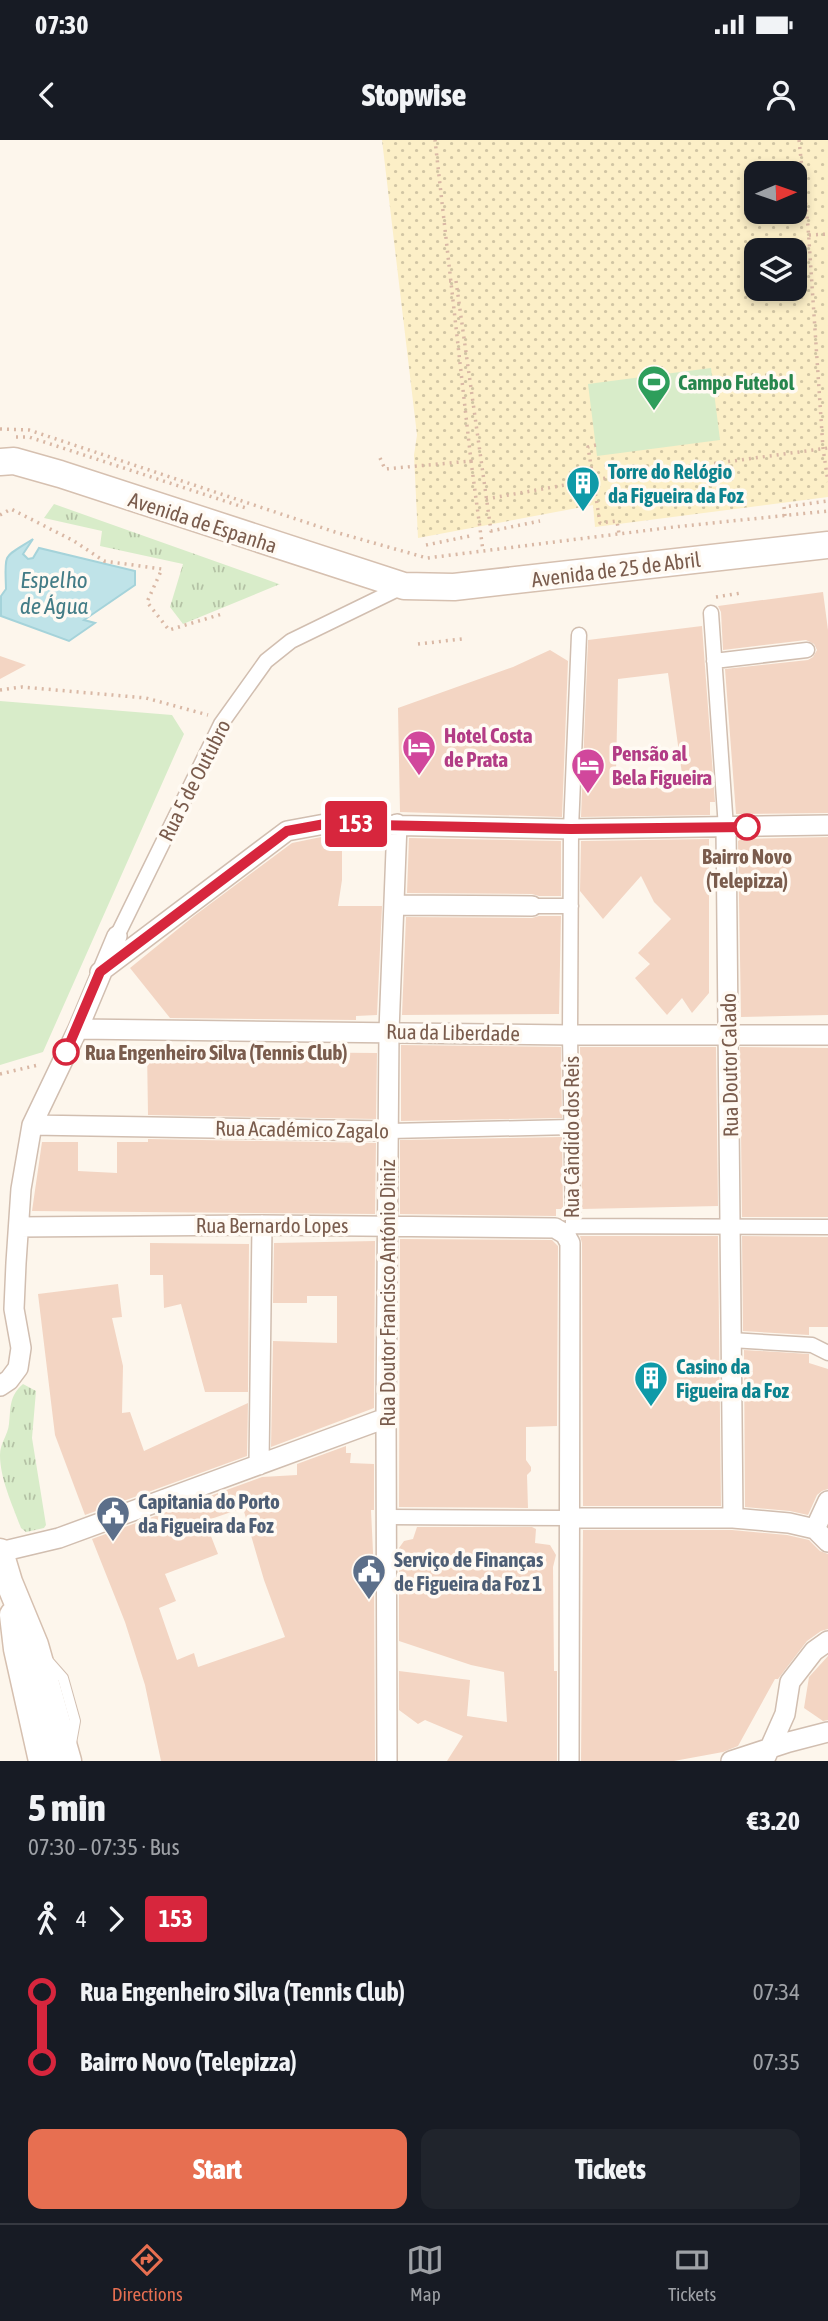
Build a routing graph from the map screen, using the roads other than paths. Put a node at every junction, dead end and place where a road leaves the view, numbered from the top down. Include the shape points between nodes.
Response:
1 (0, 462) edge
2 (828, 545) edge
3 (404, 586) junction
4 (711, 613) dead end
5 (579, 635) dead end
6 (807, 650) dead end
7 (714, 661) junction
8 (397, 824) junction
9 (828, 825) edge
10 (726, 828) junction
11 (571, 829) junction
12 (394, 905) junction
13 (532, 906) joint
14 (571, 906) junction
15 (117, 936) joint
16 (100, 972) junction
17 (78, 1028) junction
18 (389, 1031) junction
19 (570, 1034) junction
20 (729, 1034) junction
21 (828, 1035) edge
22 (32, 1125) junction
23 (573, 1127) junction
24 (389, 1131) junction
25 (262, 1225) junction
26 (388, 1225) junction
27 (19, 1227) junction
28 (730, 1227) junction
29 (828, 1227) edge
30 (569, 1230) junction
31 (731, 1340) junction
32 (828, 1353) edge
33 (0, 1386) edge
34 (386, 1418) junction
35 (260, 1465) junction
36 (828, 1501) edge
37 (387, 1517) junction
38 (569, 1518) junction
39 (733, 1518) junction
40 (821, 1535) edge
41 (0, 1552) edge
42 (9, 1582) junction
43 (828, 1641) edge
44 (828, 1732) edge
45 (789, 1752) edge
46 (766, 1755) edge
47 (42, 1761) edge
48 (68, 1761) edge
49 (387, 1761) edge
50 (569, 1761) edge
51 (731, 1761) edge

1 - 3 main road, Avenida de Espanha via 14,461 60,474
2 - 3 main road, Avenida de 25 de Abril via 454,587
3 - 15 street, Rua 5 de Outubro via 291,641 266,661 224,719
4 - 7 street, Rua Doutor Calado
5 - 11 street, Rua Cândido dos Reis
6 - 7 street
7 - 10 street, Rua Doutor Calado
8 - 11 street
8 - 12 street, Rua Doutor Francisco António Diniz
8 - 16 street via 325,824 287,831
9 - 10 street
10 - 11 street
10 - 20 street, Rua Doutor Calado
11 - 14 street, Rua Cândido dos Reis
12 - 13 street
12 - 18 street, Rua Doutor Francisco António Diniz
13 - 14 street
14 - 19 street, Rua Cândido dos Reis
15 - 16 street, Rua 5 de Outubro
16 - 17 street, Rua 5 de Outubro
17 - 18 street, Rua da Liberdade
17 - 22 street, Rua 5 de Outubro
18 - 19 street, Rua da Liberdade
18 - 24 street, Rua Doutor Francisco António Diniz
19 - 20 street, Rua da Liberdade
19 - 23 street, Rua Cândido dos Reis
20 - 21 street, Rua da Liberdade
20 - 28 street, Rua Doutor Calado
22 - 24 street, Rua Académico Zagalo
22 - 27 street, Rua 5 de Outubro
23 - 24 street, Rua Académico Zagalo
23 - 30 street, Rua Cândido dos Reis
24 - 26 street, Rua Doutor Francisco António Diniz
25 - 26 street, Rua Bernardo Lopes
25 - 27 street, Rua Bernardo Lopes
25 - 35 street
26 - 30 street, Rua Bernardo Lopes
26 - 34 street, Rua Doutor Francisco António Diniz
27 - 33 street, Rua 5 de Outubro via 14,1309 21,1348 18,1368
28 - 29 street, Rua Bernardo Lopes
28 - 30 street, Rua Bernardo Lopes
28 - 31 street, Rua Doutor Calado
30 - 38 street, Rua Cândido dos Reis
31 - 32 street via 812,1345
31 - 39 street, Rua Doutor Calado
34 - 35 street
34 - 37 street, Rua Doutor Francisco António Diniz
35 - 41 street via 59,1538
36 - 40 street
37 - 38 street
37 - 49 street, Rua Doutor Francisco António Diniz
38 - 39 street
38 - 50 street, Rua Cândido dos Reis
39 - 40 street via 789,1523
41 - 42 main road
42 - 47 main road via 17,1649
42 - 48 main road via 35,1645
43 - 46 street via 790,1682 785,1714
44 - 45 street
45 - 46 street
46 - 51 street

